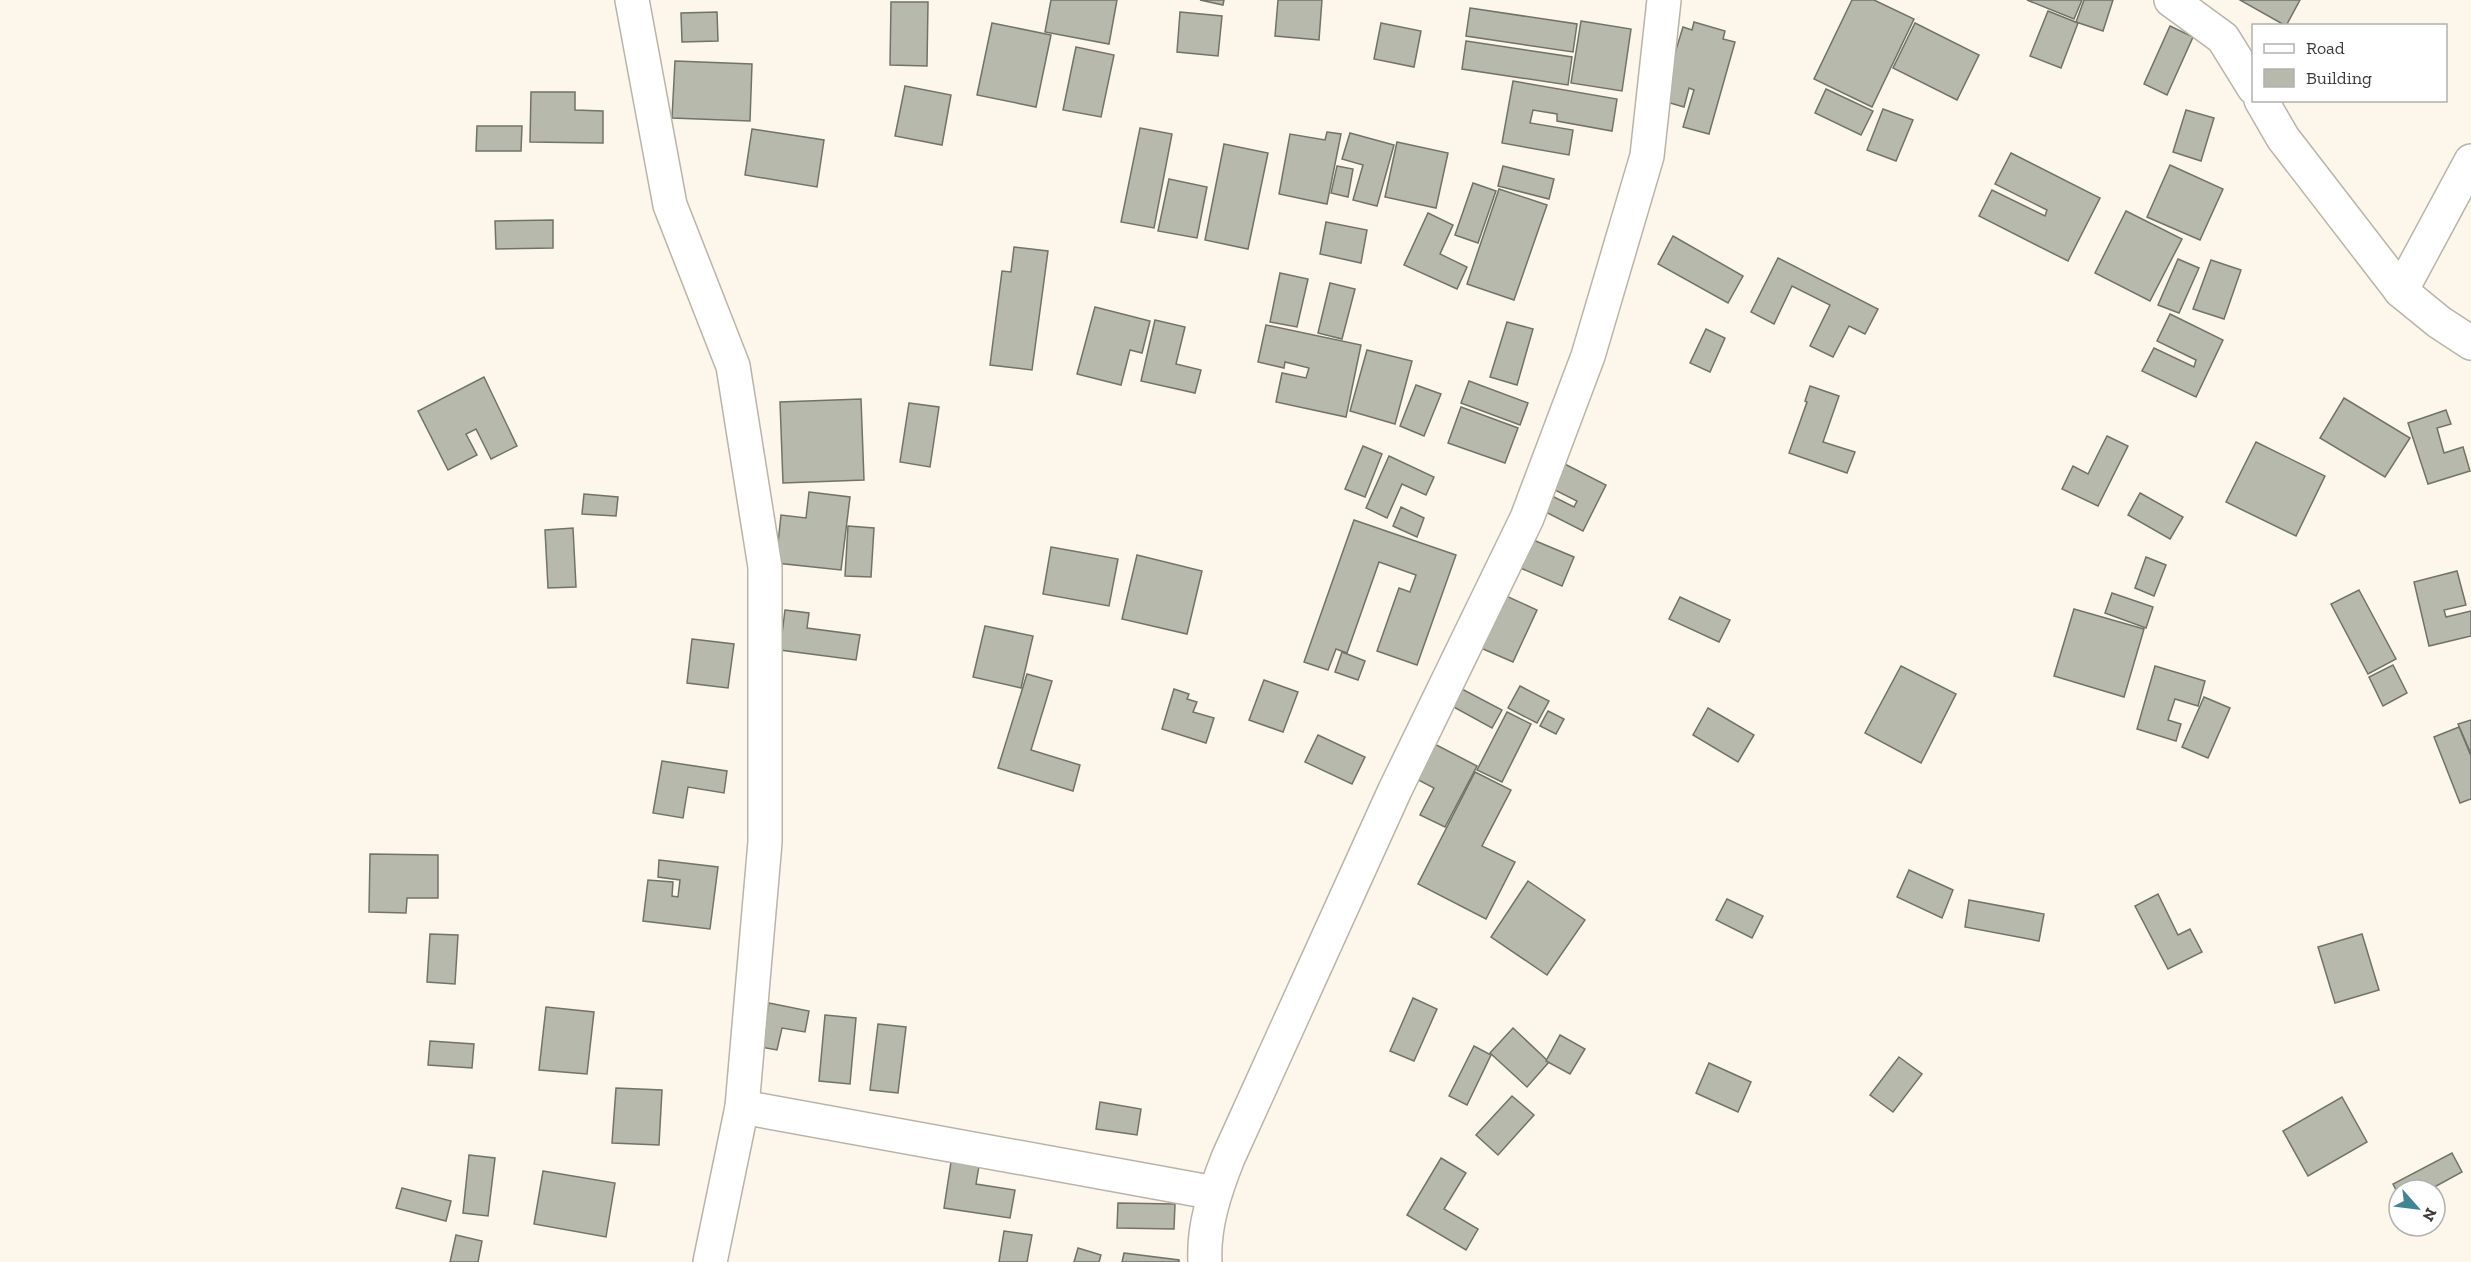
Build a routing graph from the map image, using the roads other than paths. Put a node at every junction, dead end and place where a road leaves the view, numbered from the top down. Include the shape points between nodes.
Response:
1 (632, 0) edge
2 (1664, 0) edge
3 (2171, 0) edge
4 (2252, 86) edge
5 (2262, 102) edge
6 (2471, 161) edge
7 (2401, 291) junction
8 (2471, 343) edge
9 (742, 1107) junction
10 (1215, 1193) junction
11 (710, 1262) edge
12 (1205, 1262) edge

1 - 9 street via 670,205 733,366 765,567 765,842
2 - 10 street via 1647,156 1588,356 1527,518 1395,790
3 - 4 street via 2223,38
5 - 7 street via 2283,138
6 - 7 street
7 - 8 street
9 - 10 street
9 - 11 street
10 - 12 street via 1204,1245

